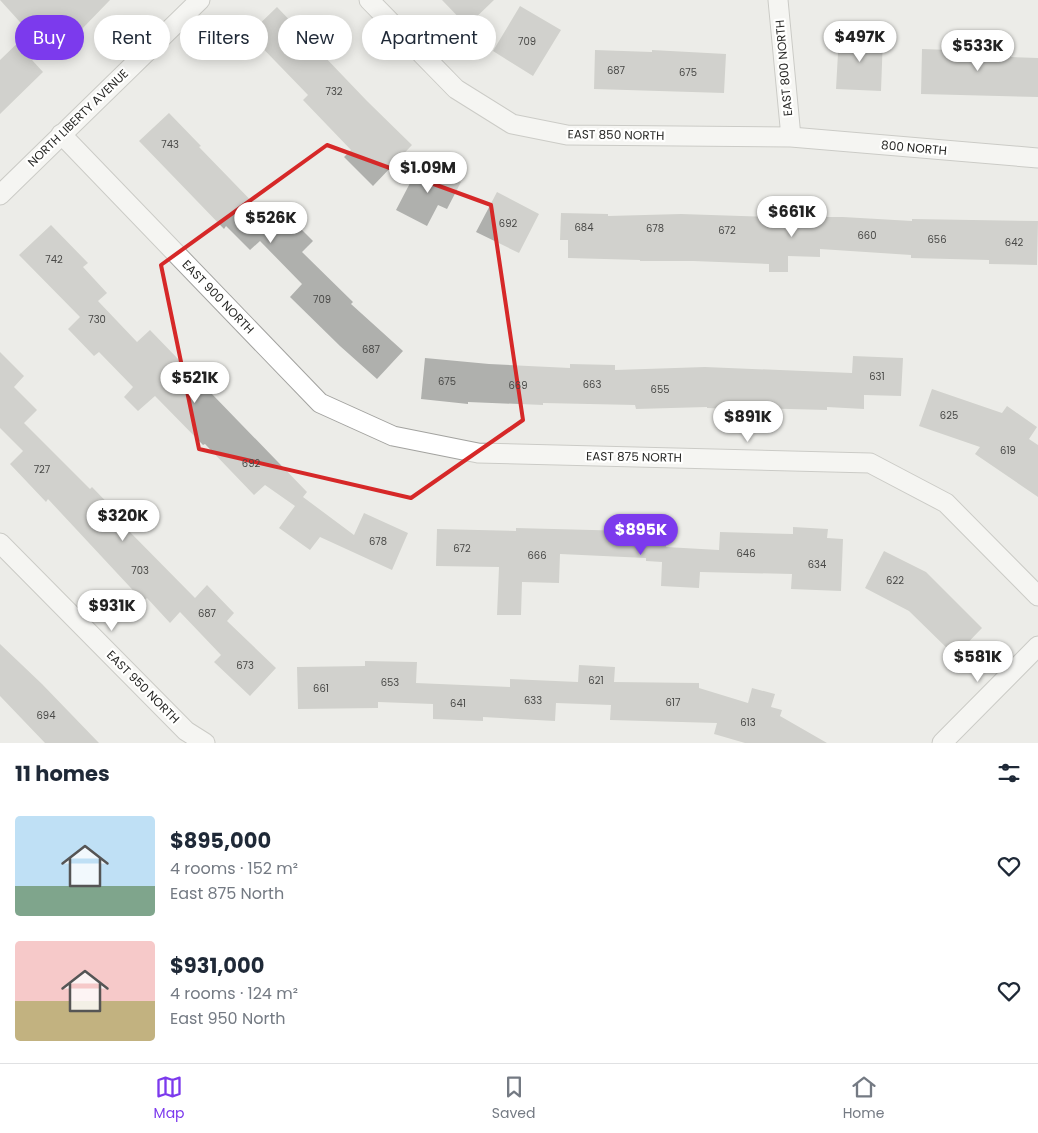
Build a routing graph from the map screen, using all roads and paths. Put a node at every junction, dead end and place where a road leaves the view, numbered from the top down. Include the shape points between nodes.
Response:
1 (200, 0) edge
2 (369, 0) edge
3 (778, 0) edge
4 (61, 134) junction
5 (790, 137) junction
6 (1038, 158) edge
7 (0, 195) edge
8 (393, 436) joint
9 (0, 543) edge
10 (1038, 596) edge
11 (1038, 646) edge
12 (205, 743) edge
13 (942, 743) edge

1 - 4 street, NORTH LIBERTY AVENUE
2 - 5 street, EAST 850 NORTH via 456,89 512,124 567,135
3 - 5 street, EAST 800 NORTH
4 - 7 street, NORTH LIBERTY AVENUE
4 - 8 street, EAST 900 NORTH via 320,403
5 - 6 street, 800 NORTH
8 - 10 street, EAST 875 NORTH via 478,453 870,462 946,503
9 - 12 street, EAST 950 NORTH via 186,731
11 - 13 street

